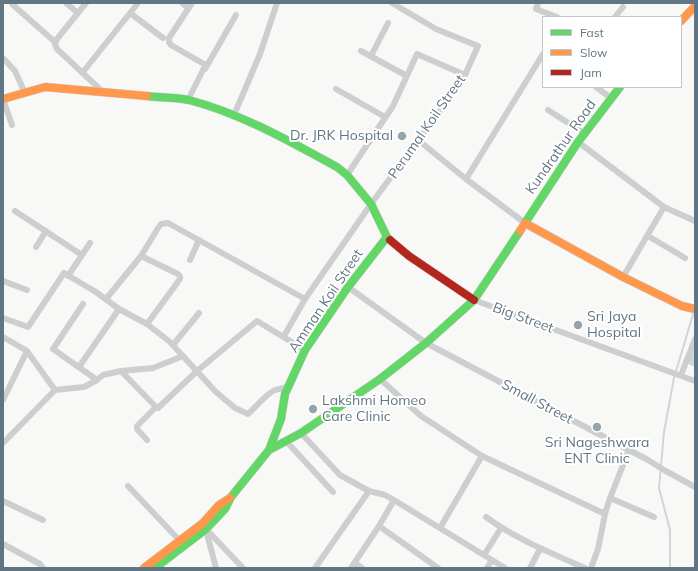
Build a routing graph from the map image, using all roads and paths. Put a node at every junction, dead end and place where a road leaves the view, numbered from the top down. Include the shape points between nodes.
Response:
1 (66, 3) edge
2 (86, 3) edge
3 (138, 3) edge
4 (182, 3) edge
5 (277, 3) edge
6 (538, 3) edge
7 (12, 4) edge
8 (395, 4) edge
9 (190, 6) edge
10 (623, 7) dead end
11 (694, 9) edge
12 (78, 13) junction
13 (130, 13) junction
14 (236, 15) dead end
15 (555, 16) edge
16 (616, 16) edge
17 (682, 20) edge
18 (388, 24) dead end
19 (163, 38) dead end
20 (55, 42) junction
21 (361, 51) dead end
22 (371, 56) junction
23 (542, 56) edge
24 (3, 58) edge
25 (205, 69) junction
26 (83, 72) junction
27 (465, 74) junction
28 (407, 76) junction
29 (597, 88) edge
30 (619, 88) edge
31 (336, 89) dead end
32 (24, 92) junction
33 (103, 93) junction
34 (611, 98) junction
35 (3, 99) edge
36 (188, 100) junction
37 (548, 110) dead end
38 (234, 115) junction
39 (385, 117) junction
40 (12, 125) dead end
41 (584, 134) junction
42 (418, 140) junction
43 (578, 142) junction
44 (347, 175) junction
45 (466, 179) junction
46 (371, 204) junction
47 (664, 207) junction
48 (15, 211) dead end
49 (695, 221) edge
50 (525, 223) junction
51 (46, 231) junction
52 (648, 236) junction
53 (386, 237) junction
54 (199, 240) junction
55 (90, 242) dead end
56 (36, 247) dead end
57 (82, 255) junction
58 (140, 256) junction
59 (685, 258) dead end
60 (190, 260) dead end
61 (68, 276) junction
62 (623, 278) junction
63 (3, 281) edge
64 (348, 286) junction
65 (27, 290) dead end
66 (106, 299) junction
67 (305, 299) junction
68 (474, 300) junction
69 (83, 304) dead end
70 (119, 309) junction
71 (695, 309) edge
72 (199, 313) dead end
73 (3, 318) edge
74 (147, 324) junction
75 (284, 336) junction
76 (3, 338) edge
77 (695, 339) edge
78 (426, 343) junction
79 (173, 345) junction
80 (305, 350) junction
81 (27, 351) junction
82 (182, 356) junction
83 (79, 366) junction
84 (121, 371) junction
85 (197, 372) junction
86 (682, 375) junction
87 (380, 379) junction
88 (97, 380) junction
89 (695, 380) edge
90 (288, 387) junction
91 (55, 390) junction
92 (3, 400) edge
93 (156, 407) junction
94 (301, 433) junction
95 (147, 440) dead end
96 (286, 441) junction
97 (3, 443) edge
98 (269, 450) junction
99 (629, 450) junction
100 (482, 456) junction
101 (128, 486) dead end
102 (695, 487) edge
103 (369, 491) junction
104 (333, 492) dead end
105 (610, 498) junction
106 (394, 500) junction
107 (3, 501) edge
108 (605, 514) junction
109 (486, 517) dead end
110 (654, 517) dead end
111 (44, 520) dead end
112 (204, 526) junction
113 (379, 526) junction
114 (440, 528) junction
115 (501, 528) junction
116 (180, 541) junction
117 (3, 544) edge
118 (540, 548) junction
119 (484, 555) junction
120 (492, 560) junction
121 (353, 565) edge
122 (43, 568) edge
123 (144, 568) edge
124 (155, 568) edge
125 (216, 568) edge
126 (243, 568) edge
127 (315, 568) edge
128 (362, 568) edge
129 (438, 568) edge
130 (487, 568) edge
131 (505, 568) edge
132 (530, 568) edge
133 (585, 568) edge
134 (591, 568) edge

1 - 12 street
2 - 12 street
3 - 13 street
4 - 9 street
5 - 38 street via 260,54
6 - 15 street via 536,8
7 - 20 street
8 - 27 street, Perumal Koil Street via 436,29 478,46
9 - 25 street via 169,38 169,42 204,64
10 - 16 street
11 - 17 main road
12 - 20 street
13 - 19 street
13 - 26 street
14 - 25 street
18 - 22 street
20 - 26 street via 57,48
21 - 22 street
22 - 28 street
23 - 45 street
24 - 32 street via 15,71
25 - 36 street
26 - 33 street
27 - 28 street via 417,54
27 - 42 street, Perumal Koil Street
28 - 39 street
29 - 34 street
30 - 34 main road, Kundrathur Road
31 - 39 street
32 - 33 main road via 46,87
32 - 35 main road
33 - 36 main road
34 - 41 main road, Kundrathur Road
35 - 40 street
36 - 38 main road
37 - 41 street
38 - 44 main road via 268,130 337,167
39 - 44 street
41 - 43 main road, Kundrathur Road
42 - 45 street
42 - 46 street, Perumal Koil Street
43 - 47 street
43 - 50 main road, Kundrathur Road
44 - 46 main road
45 - 50 street
46 - 53 main road
46 - 67 street, Perumal Koil Street
47 - 49 street
47 - 52 street
48 - 51 street
50 - 62 main road
50 - 68 main road, Kundrathur Road
51 - 56 street
51 - 57 street
52 - 59 street
52 - 62 street
53 - 64 main road, Amman Koil Street
53 - 68 main road via 409,256
54 - 58 street via 168,224 161,224
54 - 60 street
54 - 67 street
55 - 57 street
57 - 61 street
58 - 66 street
58 - 74 street via 180,276
61 - 66 street
61 - 73 street via 64,273 28,327
62 - 71 main road via 682,306
63 - 65 street
64 - 78 street, Small Street
64 - 80 main road, Amman Koil Street
66 - 70 street
67 - 75 street, Perumal Koil Street
68 - 78 main road, Kundrathur Road
68 - 86 street, Big Street
69 - 83 street via 53,349
70 - 74 street
70 - 83 street
72 - 79 street
74 - 79 street
75 - 80 street
75 - 85 street via 257,321
76 - 81 street
77 - 86 street
78 - 87 main road, Kundrathur Road
78 - 99 street, Small Street
79 - 82 street
80 - 90 main road, Amman Koil Street
81 - 91 street
81 - 92 street
82 - 84 street via 153,368
82 - 85 street
83 - 88 street
84 - 88 street via 103,375
84 - 93 street
85 - 90 street via 235,408 248,414 275,390
85 - 93 street via 158,408
86 - 89 street, Big Street
87 - 94 main road, Kundrathur Road
87 - 100 street via 421,416
88 - 91 street via 84,387
90 - 98 main road, Amman Koil Street via 281,419
91 - 97 street
93 - 95 street via 137,426 137,430
94 - 96 main road, Kundrathur Road
94 - 103 street via 340,475
96 - 98 main road, Kundrathur Road
96 - 104 street
98 - 112 main road via 231,497 225,509
99 - 102 street, Small Street
99 - 105 street
100 - 108 street
100 - 114 street
101 - 116 street
103 - 106 street
103 - 127 street
105 - 108 street
105 - 110 street
106 - 113 street
106 - 114 street
107 - 111 street
108 - 134 street via 598,549
109 - 115 street
112 - 116 main road
112 - 124 main road
112 - 125 street
112 - 126 street
113 - 121 street
113 - 129 street
114 - 119 street
115 - 118 street
115 - 119 street
116 - 123 main road
117 - 122 street
118 - 132 street
118 - 133 street
119 - 120 street
120 - 130 street
120 - 131 street
121 - 128 street

